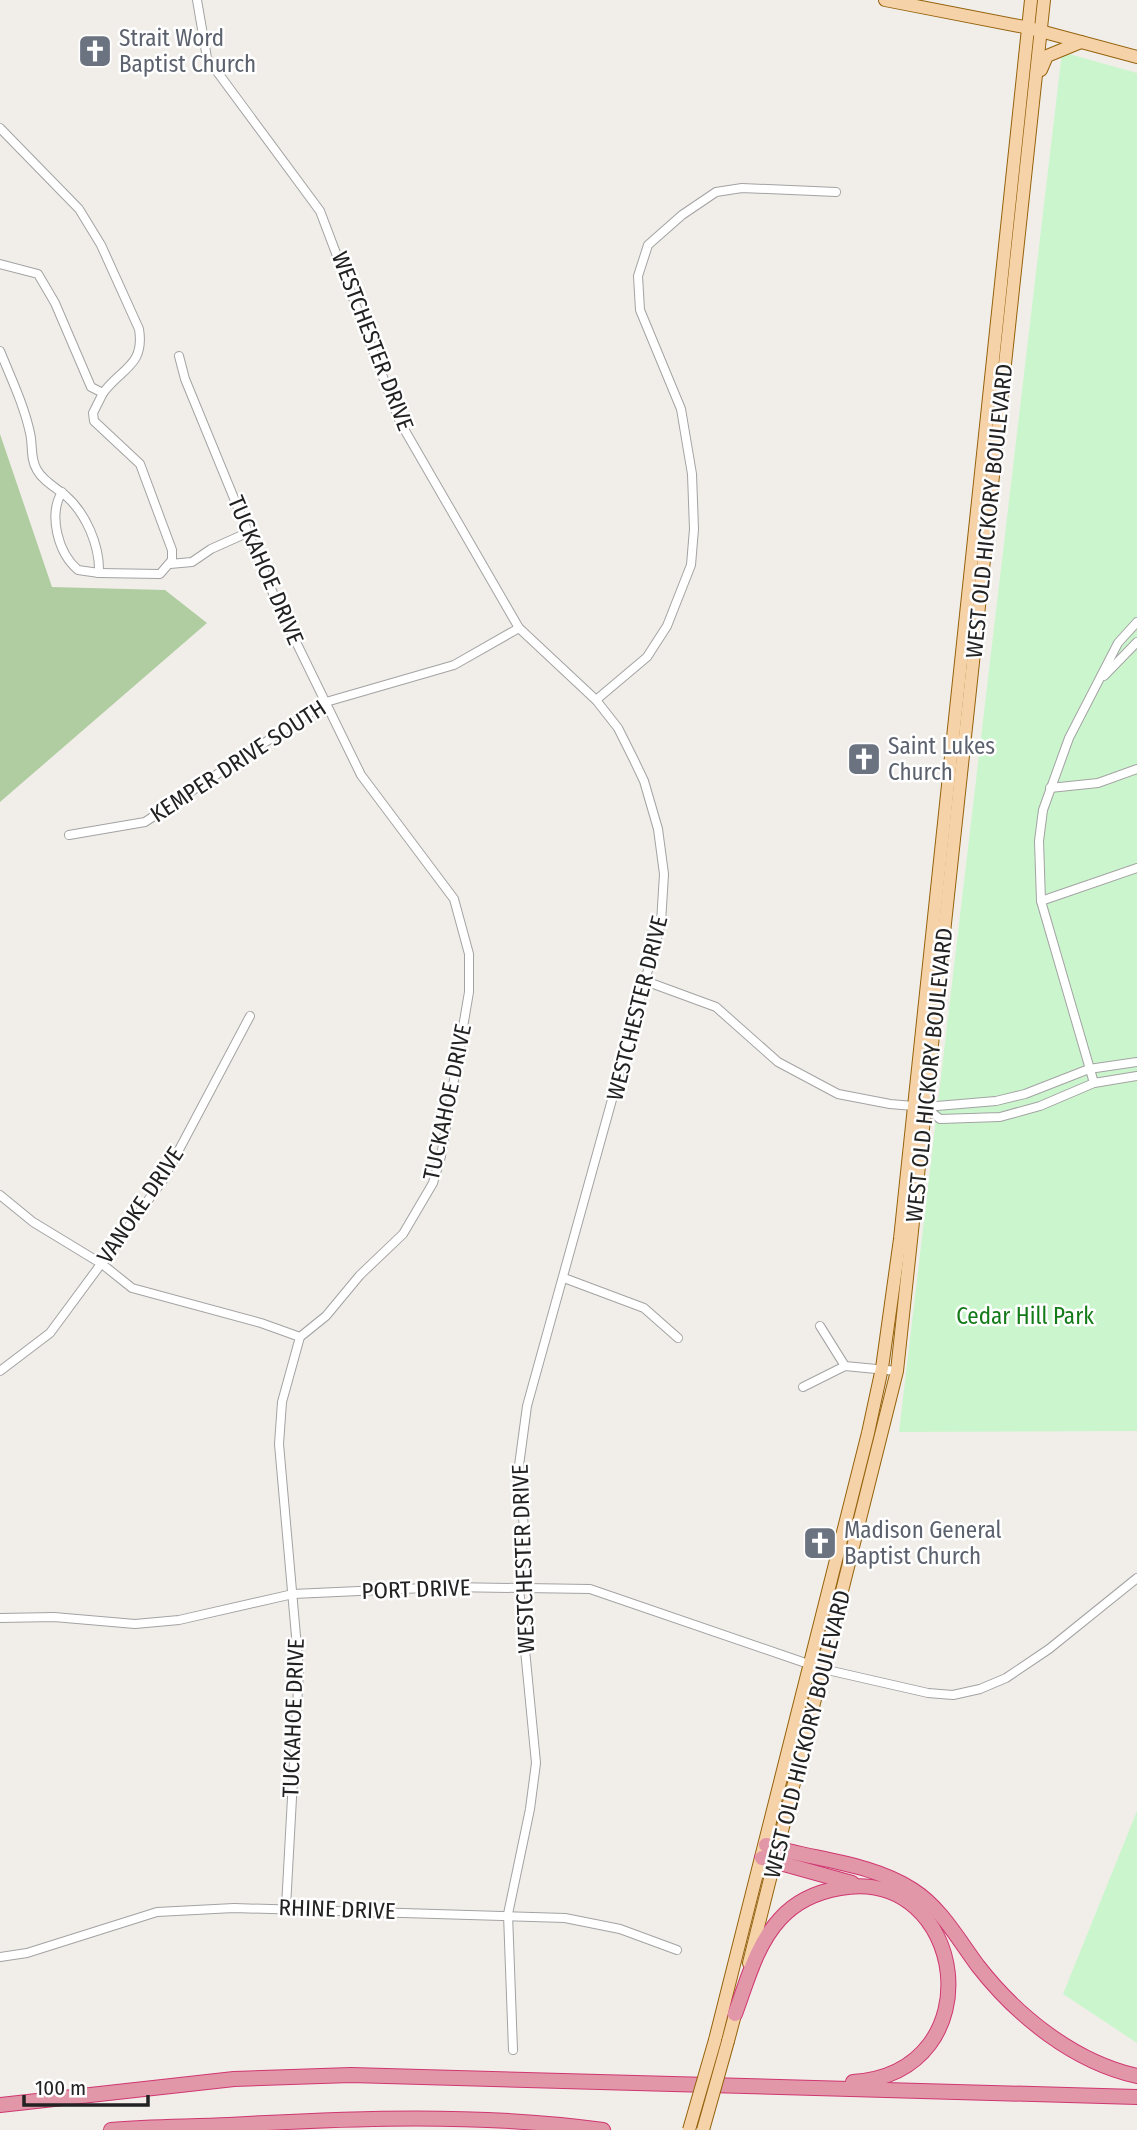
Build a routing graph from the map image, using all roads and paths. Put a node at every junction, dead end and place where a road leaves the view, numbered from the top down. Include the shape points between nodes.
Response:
1 (197, 0) edge
2 (885, 0) edge
3 (1031, 0) edge
4 (1044, 0) edge
5 (906, 1) edge
6 (1029, 27) junction
7 (1042, 31) junction
8 (1081, 42) junction
9 (1137, 57) edge
10 (1032, 125) junction
11 (0, 128) edge
12 (836, 192) dead end
13 (0, 264) edge
14 (0, 351) edge
15 (179, 356) dead end
16 (103, 393) junction
17 (62, 492) junction
18 (248, 532) junction
19 (170, 564) junction
20 (99, 573) junction
21 (1137, 622) edge
22 (519, 628) junction
23 (1137, 642) edge
24 (1093, 689) junction
25 (596, 699) junction
26 (326, 702) junction
27 (1137, 769) edge
28 (1050, 788) junction
29 (69, 835) dead end
30 (1137, 868) edge
31 (1041, 901) junction
32 (648, 982) junction
33 (250, 1016) dead end
34 (1137, 1062) edge
35 (1089, 1069) junction
36 (1137, 1076) edge
37 (1094, 1083) junction
38 (920, 1107) junction
39 (0, 1195) edge
40 (102, 1264) junction
41 (564, 1278) junction
42 (820, 1326) dead end
43 (300, 1337) junction
44 (678, 1338) dead end
45 (845, 1366) junction
46 (882, 1368) junction
47 (0, 1371) edge
48 (897, 1371) junction
49 (803, 1387) dead end
50 (1137, 1578) edge
51 (519, 1588) junction
52 (293, 1594) junction
53 (0, 1618) edge
54 (817, 1667) junction
55 (770, 1854) junction
56 (881, 1890) junction
57 (285, 1907) junction
58 (508, 1914) junction
59 (677, 1950) dead end
60 (0, 1956) edge
61 (735, 2014) junction
62 (721, 2040) junction
63 (513, 2050) dead end
64 (1137, 2076) edge
65 (740, 2085) junction
66 (1137, 2097) edge
67 (0, 2105) edge
68 (199, 2126) junction
69 (111, 2130) edge
70 (233, 2130) edge
71 (603, 2130) edge
72 (689, 2130) edge
73 (703, 2130) edge

1 - 22 street, WESTCHESTER DRIVE via 207,58 320,211 400,422
2 - 5 main road
3 - 6 main road, WEST OLD HICKORY BOULEVARD
4 - 7 main road, WEST OLD HICKORY BOULEVARD
5 - 6 main road
6 - 7 main road
6 - 38 main road, WEST OLD HICKORY BOULEVARD
7 - 8 main road
7 - 10 main road, WEST OLD HICKORY BOULEVARD
8 - 9 main road
8 - 10 main road via 1056,51 1042,63
10 - 38 main road, WEST OLD HICKORY BOULEVARD
11 - 16 street via 79,209 129,305 141,341 133,365
12 - 25 street via 742,188 716,192 648,245 638,276 639,310 681,409 692,486 691,565 667,626 647,657
13 - 16 street via 38,274 91,387
14 - 17 street via 23,408 35,468
15 - 18 street, TUCKAHOE DRIVE
16 - 19 street via 94,421 145,473 172,550
17 - 20 street via 86,522
17 - 20 street via 55,514 62,547 78,570
18 - 19 street via 192,562
18 - 26 street, TUCKAHOE DRIVE
19 - 20 street via 154,575
21 - 24 street via 1123,634
22 - 25 street, WESTCHESTER DRIVE
22 - 26 street, KEMPER DRIVE SOUTH via 454,665
23 - 24 street
24 - 28 street
25 - 32 street, WESTCHESTER DRIVE via 634,760 658,829 664,874 661,923
26 - 29 street, KEMPER DRIVE SOUTH via 145,821
26 - 43 street, TUCKAHOE DRIVE via 361,775 454,900 469,954 469,992 433,1183 403,1234 326,1316
27 - 28 street via 1098,783
28 - 31 street via 1039,841
30 - 31 street
31 - 35 street
32 - 38 street via 716,1007 778,1062 838,1094
32 - 41 street, WESTCHESTER DRIVE
33 - 40 street, VANOKE DRIVE via 163,1180
34 - 35 street
35 - 37 street
35 - 38 street via 1010,1098
36 - 37 street
37 - 38 street via 1000,1117 937,1119
38 - 46 main road, WEST OLD HICKORY BOULEVARD
38 - 48 main road, WEST OLD HICKORY BOULEVARD
39 - 40 street via 60,1240
40 - 43 street via 132,1288
40 - 47 street, VANOKE DRIVE via 50,1333
41 - 44 street via 644,1308
41 - 51 street, WESTCHESTER DRIVE via 523,1429 518,1474 524,1527
42 - 45 street
43 - 52 street, TUCKAHOE DRIVE via 282,1402 279,1444
45 - 46 street
45 - 49 street
46 - 48 street
46 - 54 main road, WEST OLD HICKORY BOULEVARD
48 - 54 main road, WEST OLD HICKORY BOULEVARD
50 - 54 street, PORT DRIVE via 1049,1649 1006,1678 980,1689 953,1695 928,1693
51 - 52 street, PORT DRIVE
51 - 54 street, PORT DRIVE via 590,1589
51 - 58 street, WESTCHESTER DRIVE via 536,1763
52 - 53 street, PORT DRIVE via 179,1620 145,1623
52 - 57 street, TUCKAHOE DRIVE via 299,1670
54 - 55 main road, WEST OLD HICKORY BOULEVARD
55 - 56 highway
55 - 61 main road, WEST OLD HICKORY BOULEVARD
55 - 62 main road, WEST OLD HICKORY BOULEVARD
55 - 64 highway via 883,1875 912,1889 935,1908 979,1967 1023,2014 1085,2056
56 - 61 highway via 858,1886 832,1889 789,1910 756,1956
56 - 65 highway via 913,1906 944,1949 950,1999 945,2019 928,2046 905,2067 864,2081
57 - 58 street, RHINE DRIVE
57 - 60 street, RHINE DRIVE via 157,1912 27,1953
58 - 59 street, RHINE DRIVE via 620,1929
58 - 63 street, WESTCHESTER DRIVE
61 - 62 main road, WEST OLD HICKORY BOULEVARD
62 - 72 main road, WEST OLD HICKORY BOULEVARD, bridge
62 - 73 main road, WEST OLD HICKORY BOULEVARD, bridge
65 - 66 highway
65 - 67 highway via 351,2075 221,2080
68 - 69 highway
68 - 70 highway
68 - 71 highway via 436,2120 543,2122

